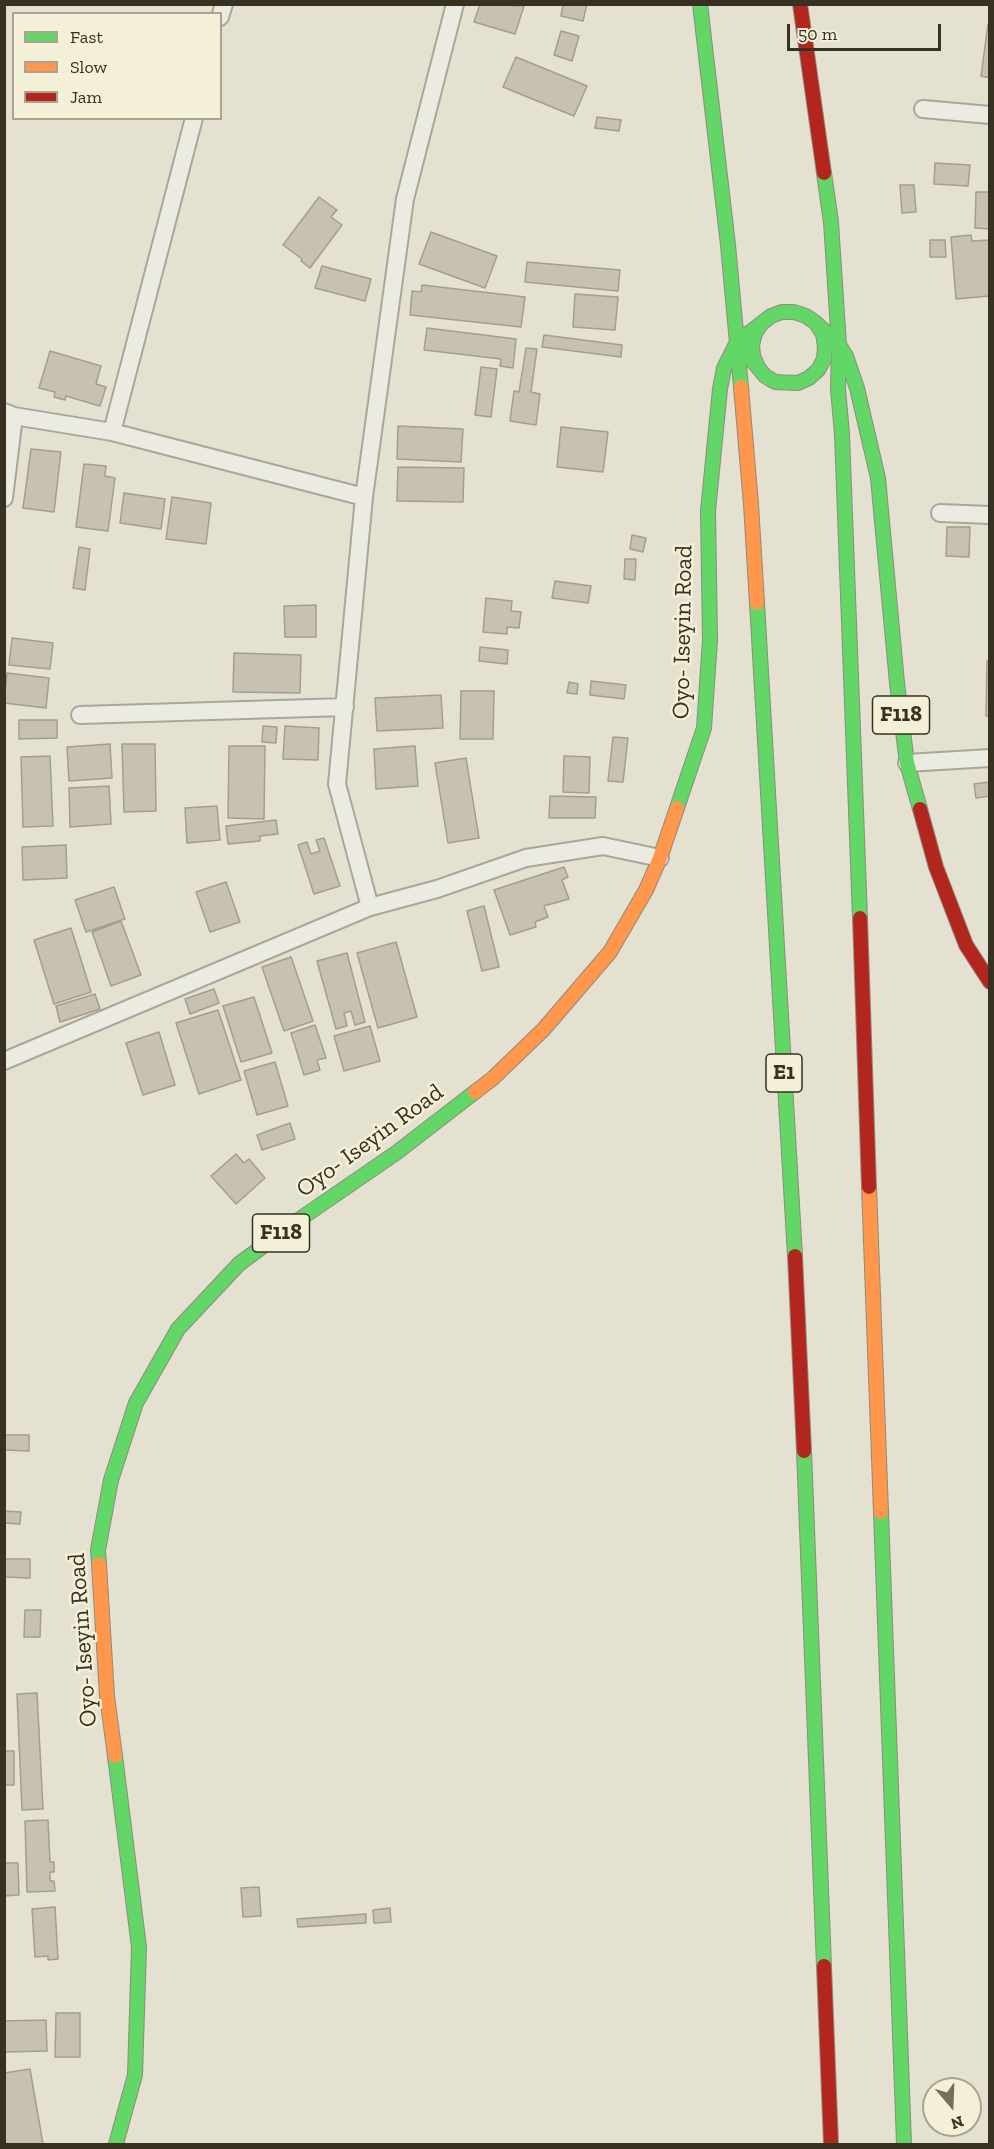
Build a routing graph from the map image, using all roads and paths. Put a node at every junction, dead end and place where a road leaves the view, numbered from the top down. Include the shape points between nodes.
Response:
1 (455, 4) edge
2 (700, 4) edge
3 (800, 4) edge
4 (923, 109) dead end
5 (990, 115) edge
6 (193, 120) edge
7 (816, 323) junction
8 (762, 324) junction
9 (737, 342) junction
10 (839, 345) junction
11 (824, 358) junction
12 (758, 367) junction
13 (809, 378) junction
14 (775, 382) junction
15 (838, 389) junction
16 (741, 400) junction
17 (9, 414) edge
18 (716, 428) junction
19 (112, 432) junction
20 (868, 432) junction
21 (364, 497) junction
22 (4, 498) edge
23 (940, 513) dead end
24 (990, 515) edge
25 (345, 706) junction
26 (80, 715) dead end
27 (990, 758) edge
28 (907, 764) junction
29 (660, 858) junction
30 (370, 907) junction
31 (990, 982) edge
32 (4, 1060) edge
33 (116, 2145) edge
34 (831, 2145) edge
35 (904, 2145) edge

1 - 21 street via 405,199
2 - 9 main road, E1
3 - 10 main road via 831,222
4 - 5 street
6 - 19 street
7 - 8 main road via 794,312 782,312
7 - 10 main road
7 - 11 main road via 823,334
8 - 9 main road
8 - 12 main road via 752,345
9 - 12 main road
9 - 16 main road, E1
9 - 18 main road, Oyo- Iseyin Road via 724,368
10 - 11 main road
10 - 15 main road
10 - 20 main road via 846,356
11 - 13 main road
12 - 14 main road
13 - 14 main road via 798,383
13 - 15 main road
14 - 16 main road
15 - 20 main road
15 - 35 main road
16 - 18 main road
16 - 34 main road, E1 via 752,504 800,1339
17 - 19 street
17 - 22 street
18 - 29 main road, Oyo- Iseyin Road / F118 via 708,511 710,640 704,728
19 - 21 street
20 - 28 main road, F118 via 878,478
21 - 25 street
23 - 24 street
25 - 26 street
25 - 30 street via 337,784
27 - 28 street
28 - 31 main road, F118 via 936,867 966,945
29 - 30 street via 603,846 526,858 437,890
29 - 33 main road, Oyo- Iseyin Road / F118 via 610,952 543,1030 492,1079 396,1153 239,1264 178,1329 136,1403 111,1480 98,1550 106,1696 138,1947 135,2075
30 - 32 street

